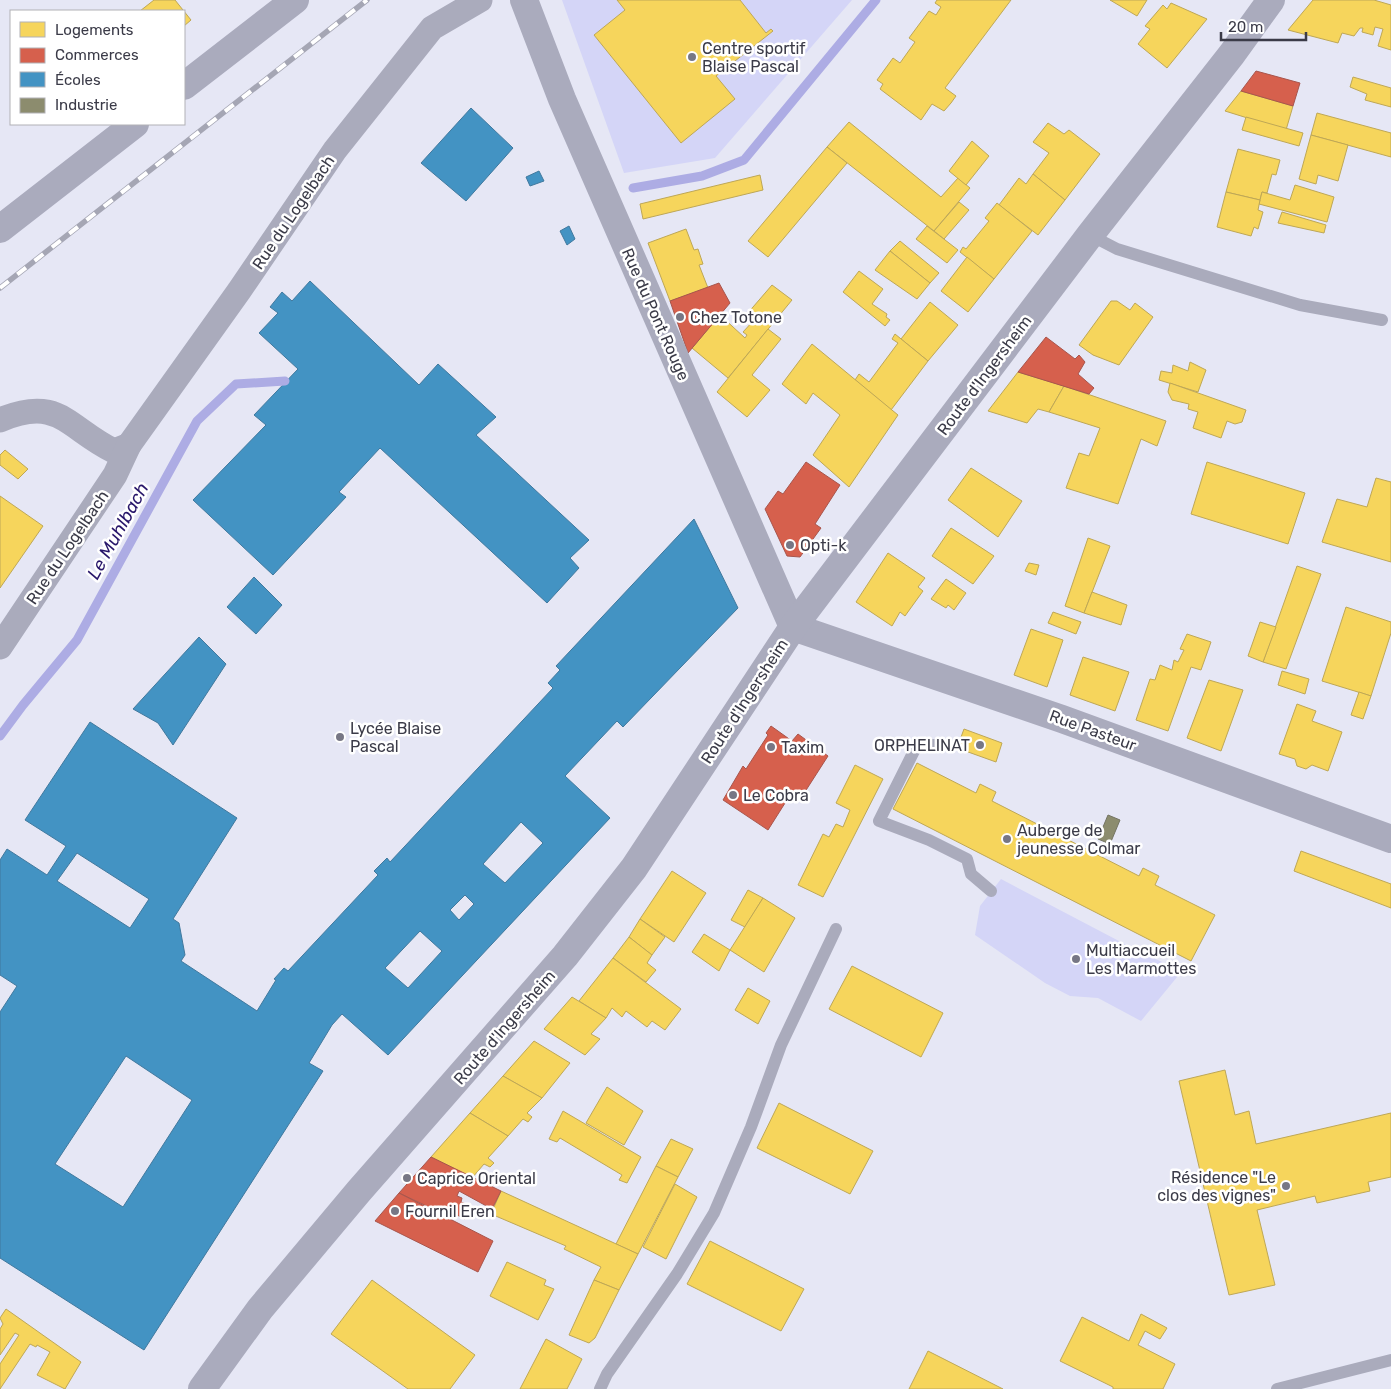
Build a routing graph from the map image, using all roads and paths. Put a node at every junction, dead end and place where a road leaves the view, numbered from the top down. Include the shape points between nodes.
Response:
1 (295, 0) edge
2 (480, 0) edge
3 (524, 0) edge
4 (1271, 0) edge
5 (185, 85) edge
6 (134, 125) edge
7 (0, 229) edge
8 (1090, 235) junction
9 (1382, 320) dead end
10 (0, 420) edge
11 (129, 445) junction
12 (793, 627) junction
13 (0, 647) edge
14 (941, 745) dead end
15 (1391, 839) edge
16 (991, 891) dead end
17 (836, 929) dead end
18 (1391, 1360) edge
19 (206, 1387) edge
20 (600, 1389) edge
21 (1277, 1389) edge

1 - 5 main road
2 - 11 street, Rue du Logelbach via 432,28 335,150
3 - 12 main road, Rue du Pont Rouge via 562,99
4 - 8 main road, Route d'Ingersheim
6 - 7 main road
8 - 9 lane via 1116,249 1300,305
8 - 12 main road, Route d'Ingersheim
10 - 11 street via 20,411 40,410 59,415 114,451
11 - 13 street, Rue du Logelbach via 115,475
12 - 15 main road, Rue Pasteur via 1062,719
12 - 19 main road, Route d'Ingersheim via 634,868 565,956 260,1309
14 - 16 lane via 917,745 879,821 967,859 971,874
17 - 20 lane via 781,1044 751,1127 714,1213
18 - 21 lane

